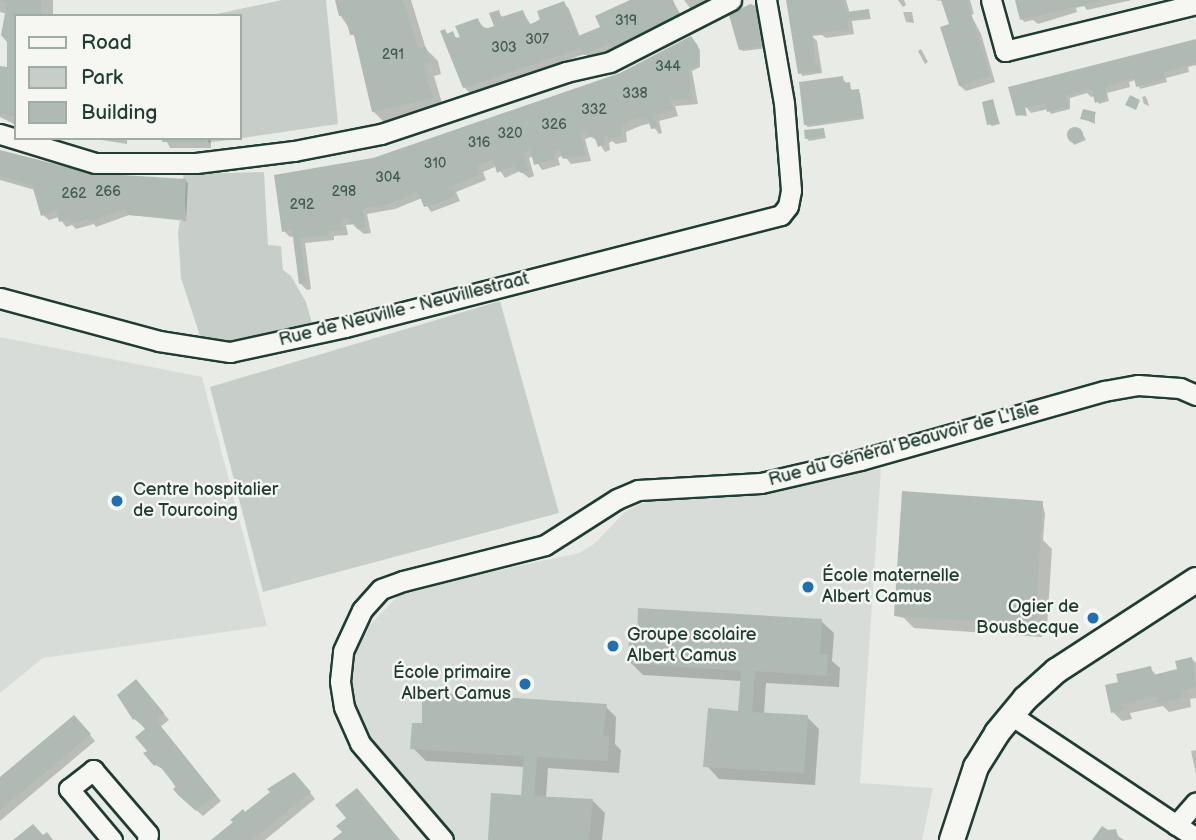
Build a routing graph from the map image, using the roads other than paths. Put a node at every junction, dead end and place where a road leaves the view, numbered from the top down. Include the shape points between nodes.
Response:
1 (730, 0) edge
2 (766, 0) edge
3 (991, 0) edge
4 (1196, 4) edge
5 (20, 140) edge
6 (0, 298) edge
7 (1196, 395) edge
8 (1196, 580) edge
9 (1011, 715) junction
10 (1196, 802) edge
11 (1176, 825) junction
12 (954, 837) edge
13 (1196, 838) edge
14 (112, 840) edge
15 (147, 840) edge
16 (443, 840) edge

1 - 5 street via 610,62 565,72 381,134 196,163 95,163
2 - 6 street, Rue de Neuville - Neuvillestraat via 785,103 791,190 781,215 230,352 159,341
3 - 4 street via 1005,51
7 - 16 street, Rue du Général Beauvoir de L'Isle via 1180,388 1138,385 776,480 638,490 545,545 381,589 362,610 343,651 340,681 344,707 360,743
8 - 9 street via 1056,671
9 - 11 street
9 - 12 street via 976,767
10 - 11 street
11 - 13 street
14 - 15 street via 68,789 93,770 148,834

